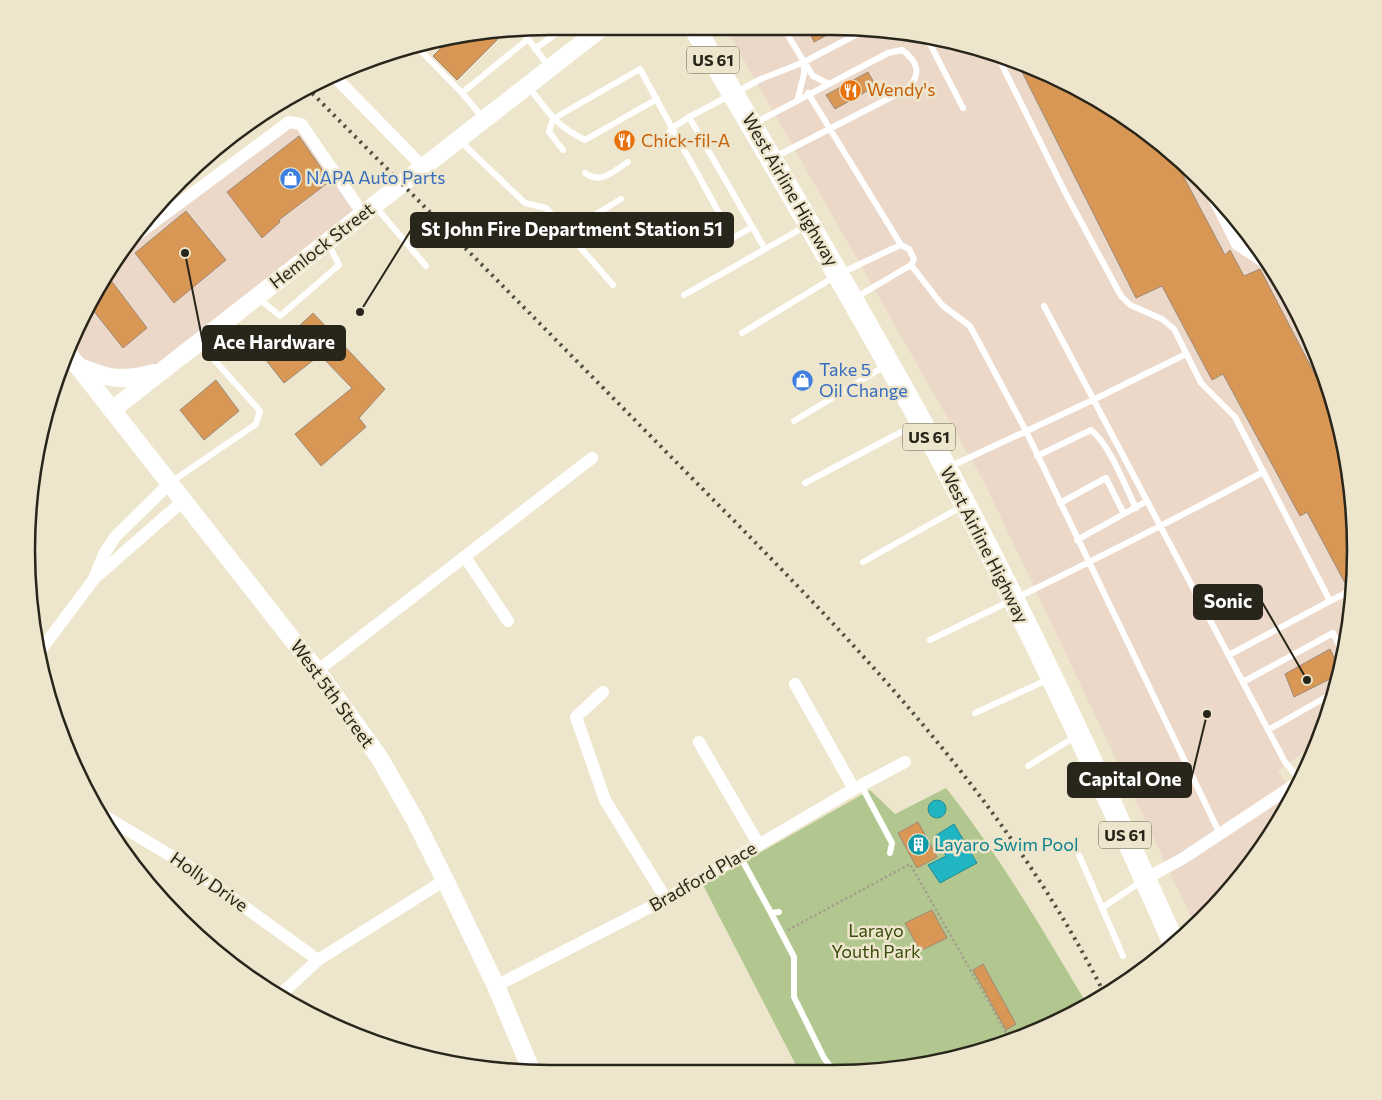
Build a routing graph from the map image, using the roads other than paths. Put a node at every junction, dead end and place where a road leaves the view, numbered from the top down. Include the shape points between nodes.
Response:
1 (554, 35) edge
2 (592, 35) edge
3 (699, 35) edge
4 (788, 35) edge
5 (526, 36) edge
6 (854, 36) edge
7 (528, 39) junction
8 (930, 45) edge
9 (535, 49) junction
10 (422, 52) edge
11 (804, 62) junction
12 (1001, 63) edge
13 (550, 68) junction
14 (338, 81) edge
15 (829, 84) junction
16 (528, 86) junction
17 (462, 93) junction
18 (733, 93) junction
19 (808, 93) junction
20 (798, 98) junction
21 (657, 99) junction
22 (963, 108) dead end
23 (690, 117) junction
24 (484, 119) junction
25 (553, 119) junction
26 (751, 124) junction
27 (672, 128) junction
28 (828, 129) junction
29 (459, 140) junction
30 (664, 140) dead end
31 (563, 150) dead end
32 (771, 158) junction
33 (628, 162) dead end
34 (423, 167) junction
35 (585, 173) dead end
36 (621, 199) dead end
37 (368, 210) junction
38 (1221, 213) edge
39 (810, 224) junction
40 (151, 225) edge
41 (752, 226) junction
42 (567, 232) junction
43 (327, 242) junction
44 (901, 245) junction
45 (765, 249) junction
46 (1254, 255) edge
47 (911, 265) junction
48 (426, 266) dead end
49 (839, 274) junction
50 (612, 285) dead end
51 (684, 295) dead end
52 (257, 297) junction
53 (853, 298) junction
54 (1044, 306) dead end
55 (742, 333) dead end
56 (198, 342) junction
57 (1186, 354) junction
58 (74, 360) edge
59 (888, 364) junction
60 (164, 369) junction
61 (1094, 400) junction
62 (112, 410) junction
63 (794, 421) dead end
64 (921, 422) junction
65 (1026, 431) junction
66 (1037, 456) junction
67 (592, 458) dead end
68 (945, 468) junction
69 (1263, 472) junction
70 (170, 483) junction
71 (805, 483) dead end
72 (184, 500) junction
73 (1060, 502) junction
74 (1148, 502) junction
75 (964, 505) junction
76 (1136, 508) junction
77 (1124, 514) junction
78 (1161, 527) junction
79 (1077, 540) junction
80 (465, 557) junction
81 (864, 562) dead end
82 (1087, 562) junction
83 (94, 579) junction
84 (1345, 593) edge
85 (1014, 599) junction
86 (1330, 601) junction
87 (508, 621) dead end
88 (930, 640) dead end
89 (1338, 643) edge
90 (44, 645) edge
91 (1229, 655) junction
92 (317, 671) junction
93 (1051, 678) junction
94 (1243, 682) junction
95 (795, 684) dead end
96 (603, 692) dead end
97 (1325, 698) edge
98 (975, 713) dead end
99 (1268, 730) junction
100 (1079, 734) junction
101 (699, 742) dead end
102 (905, 762) dead end
103 (1028, 766) dead end
104 (1296, 774) edge
105 (858, 787) junction
106 (1287, 790) edge
107 (112, 821) edge
108 (1220, 834) junction
109 (759, 845) junction
110 (890, 853) dead end
111 (1079, 855) dead end
112 (740, 856) junction
113 (1145, 879) junction
114 (445, 880) junction
115 (763, 882) dead end
116 (756, 886) junction
117 (666, 900) junction
118 (1102, 908) junction
119 (779, 912) dead end
120 (771, 913) junction
121 (1171, 938) edge
122 (1123, 956) dead end
123 (318, 960) junction
124 (496, 986) junction
125 (284, 991) edge
126 (529, 1064) edge
127 (829, 1065) edge

1 - 9 lane
2 - 13 main road, Hemlock Street
3 - 18 highway, West Airline Highway / US 61
4 - 11 lane
5 - 7 lane
6 - 11 lane
7 - 9 lane
7 - 17 lane
8 - 22 lane
9 - 13 lane
10 - 17 lane
11 - 15 lane via 813,76
11 - 18 lane
11 - 20 lane
12 - 57 lane via 1121,296 1130,305 1162,319 1174,329
13 - 16 main road, Hemlock Street
14 - 34 street
15 - 19 lane
15 - 28 lane via 888,53 902,50 911,56 917,71 915,81 907,89
16 - 24 main road, Hemlock Street
16 - 25 lane
17 - 24 lane
18 - 23 lane
18 - 26 highway, West Airline Highway / US 61
19 - 20 lane
19 - 28 lane
20 - 26 lane
21 - 25 lane via 585,140 566,131
21 - 25 lane via 640,69
21 - 27 lane
23 - 27 lane
23 - 41 lane
24 - 29 main road, Hemlock Street
25 - 31 lane via 549,132
26 - 32 highway, West Airline Highway / US 61
27 - 30 lane
27 - 41 lane via 733,238
28 - 32 lane
28 - 44 lane
29 - 34 main road, Hemlock Street
29 - 42 lane via 525,203 546,208
32 - 39 highway, West Airline Highway / US 61
33 - 35 lane via 601,178 594,179
34 - 37 main road, Hemlock Street
36 - 42 lane
37 - 40 street via 301,124 289,122
37 - 43 main road, Hemlock Street
37 - 48 lane
38 - 46 street via 1237,244
39 - 45 lane
39 - 49 highway, West Airline Highway / US 61
41 - 45 lane
42 - 50 lane
43 - 52 main road, Hemlock Street
43 - 52 lane via 340,265 280,316
44 - 47 lane via 909,249 914,259
44 - 49 lane
45 - 51 lane
47 - 53 lane
47 - 65 lane via 942,305 970,326
49 - 53 highway, West Airline Highway / US 61
49 - 55 lane
52 - 56 main road, Hemlock Street
53 - 59 highway, West Airline Highway / US 61
54 - 61 lane
56 - 60 main road, Hemlock Street
56 - 70 lane via 260,411 256,424
57 - 61 lane
57 - 69 lane via 1201,383 1235,417
58 - 60 main road via 114,380
58 - 62 main road, West 5th Street
59 - 63 lane
59 - 64 highway, West Airline Highway / US 61
60 - 62 main road, Hemlock Street
61 - 65 lane
61 - 74 lane
62 - 70 main road, West 5th Street
64 - 68 highway, West Airline Highway / US 61
64 - 71 lane
65 - 66 lane
65 - 68 lane
66 - 73 lane
66 - 76 lane via 1091,430 1106,448
67 - 80 street
68 - 75 highway, West Airline Highway / US 61
69 - 78 lane
69 - 86 lane
70 - 72 main road, West 5th Street
70 - 83 street via 115,536
72 - 83 street
72 - 92 main road, West 5th Street
73 - 77 lane via 1106,478
73 - 79 lane
74 - 76 lane
74 - 78 lane
75 - 81 lane
75 - 85 highway, West Airline Highway / US 61
76 - 77 lane
77 - 79 lane
78 - 82 lane
78 - 91 lane
79 - 82 lane
80 - 87 street
80 - 92 street
82 - 85 lane
82 - 108 lane
83 - 90 street
84 - 86 lane
85 - 88 lane
85 - 93 highway, West Airline Highway / US 61
86 - 91 lane
89 - 94 lane via 1333,633
91 - 94 lane
92 - 114 main road, West 5th Street via 379,757
93 - 98 lane
93 - 100 highway, West Airline Highway / US 61
94 - 99 lane
95 - 105 street
96 - 117 street via 576,717 606,800
97 - 99 lane
99 - 104 lane via 1285,762
100 - 103 lane
100 - 113 highway, West Airline Highway / US 61
101 - 109 street
102 - 105 street, Bradford Place
105 - 109 street, Bradford Place
105 - 110 lane via 892,843
106 - 108 street
107 - 123 street, Holly Drive via 188,866
108 - 113 street
109 - 112 street, Bradford Place
111 - 118 lane
112 - 116 lane
112 - 117 street, Bradford Place
113 - 118 lane
113 - 121 highway, West Airline Highway / US 61
114 - 123 street
114 - 124 main road, West 5th Street
115 - 116 lane
116 - 120 lane
117 - 124 street, Bradford Place
118 - 122 lane
119 - 120 lane
120 - 127 lane via 794,957 794,997
123 - 125 street
124 - 126 main road, West 5th Street

